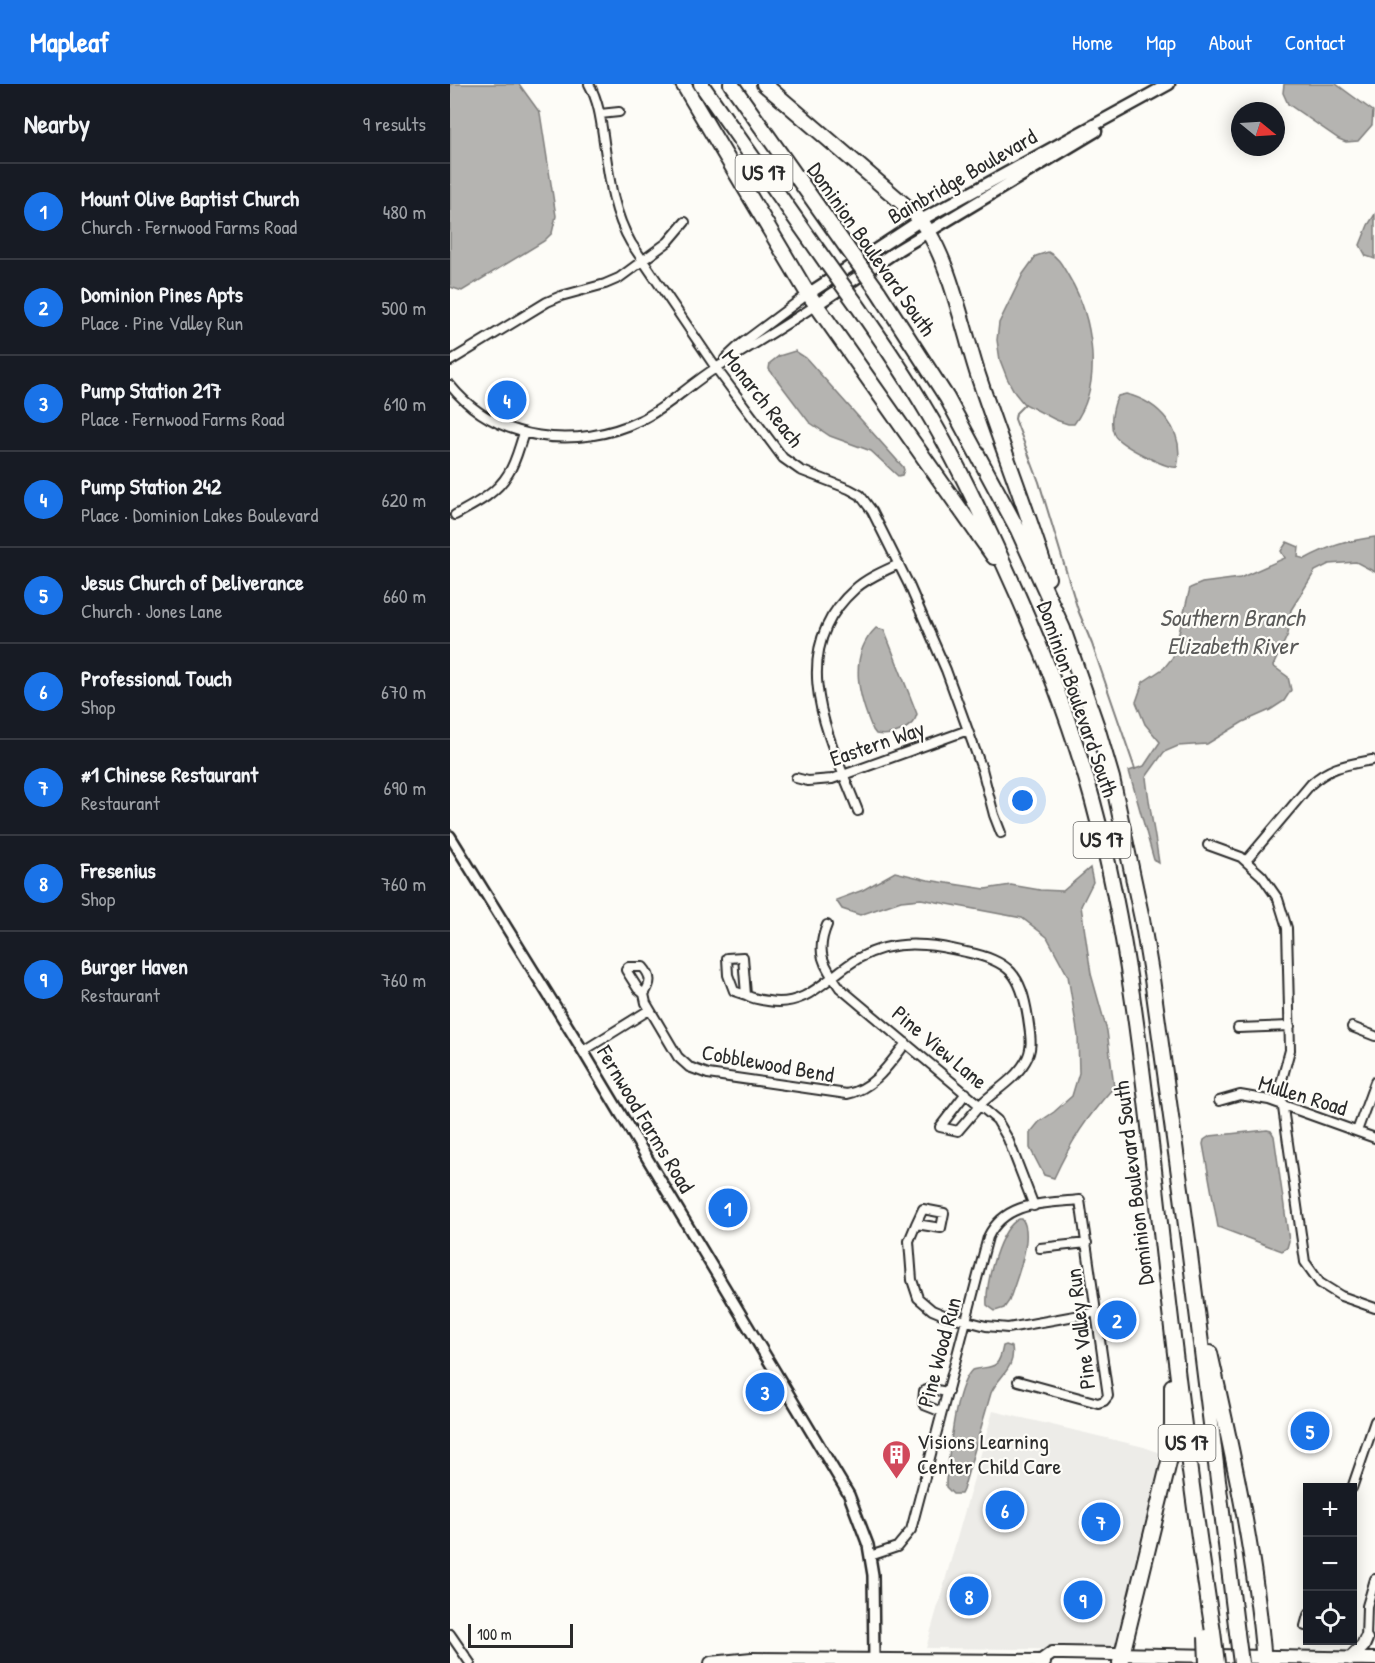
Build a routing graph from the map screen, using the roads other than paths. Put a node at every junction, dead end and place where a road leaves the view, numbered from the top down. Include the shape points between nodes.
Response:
1 (589, 84) edge
2 (683, 84) edge
3 (701, 84) edge
4 (731, 84) edge
5 (764, 84) edge
6 (1169, 84) edge
7 (1141, 100) junction
8 (619, 112) dead end
9 (600, 114) junction
10 (921, 220) junction
11 (686, 222) dead end
12 (930, 231) junction
13 (643, 259) junction
14 (812, 299) junction
15 (450, 361) edge
16 (716, 368) junction
17 (450, 385) edge
18 (524, 434) junction
19 (455, 515) dead end
20 (898, 564) junction
21 (1017, 591) junction
22 (1063, 629) junction
23 (968, 730) junction
24 (1372, 760) dead end
25 (844, 776) junction
26 (796, 778) dead end
27 (858, 811) dead end
28 (1001, 833) dead end
29 (450, 836) edge
30 (1208, 845) dead end
31 (1246, 861) junction
32 (827, 925) dead end
33 (832, 976) junction
34 (644, 994) dead end
35 (746, 995) junction
36 (649, 1010) junction
37 (1290, 1026) junction
38 (1352, 1027) dead end
39 (1238, 1028) dead end
40 (1375, 1036) edge
41 (906, 1043) junction
42 (583, 1051) junction
43 (1375, 1082) edge
44 (966, 1093) junction
45 (1219, 1101) dead end
46 (981, 1104) junction
47 (1282, 1104) junction
48 (1357, 1131) junction
49 (1375, 1138) edge
50 (1080, 1200) joint
51 (1034, 1206) junction
52 (916, 1224) dead end
53 (1087, 1243) junction
54 (1190, 1247) junction
55 (1040, 1248) dead end
56 (1375, 1308) edge
57 (1097, 1312) junction
58 (1170, 1318) junction
59 (966, 1320) junction
60 (1018, 1381) dead end
61 (948, 1392) junction
62 (942, 1412) junction
63 (1375, 1421) edge
64 (1354, 1483) edge
65 (870, 1556) junction
66 (1375, 1579) edge
67 (1210, 1632) junction
68 (450, 1634) edge
69 (1366, 1639) junction
70 (1375, 1652) edge
71 (1121, 1658) edge
72 (1375, 1659) edge
73 (1264, 1660) edge
74 (874, 1661) edge
75 (1355, 1661) edge
76 (1042, 1662) edge
77 (470, 1663) edge
78 (711, 1663) edge
79 (1207, 1663) edge
80 (1218, 1663) edge
81 (1241, 1663) edge

1 - 9 street, Monarch Reach
2 - 14 highway
3 - 21 highway, Dominion Boulevard South / US 17, bridge via 909,382 975,501
4 - 22 highway, Dominion Boulevard South / US 17, bridge via 920,353 1018,530
5 - 10 highway
6 - 7 main road, Bainbridge Boulevard
7 - 10 main road, Bainbridge Boulevard
7 - 12 main road, Bainbridge Boulevard
8 - 9 street
9 - 13 street, Monarch Reach via 615,207 621,226
10 - 12 highway
10 - 14 main road, Bainbridge Boulevard
11 - 13 street via 668,242
12 - 14 main road, Bainbridge Boulevard
12 - 22 highway
13 - 15 street via 605,284 547,302
13 - 16 street, Monarch Reach
14 - 16 street via 747,351
14 - 16 street via 741,344
14 - 21 highway
16 - 18 street via 665,405 621,428 576,439
16 - 20 street, Monarch Reach via 783,458 800,470 860,495
17 - 18 street via 484,414
18 - 19 street via 513,464 500,484 481,501
20 - 23 street, Monarch Reach
20 - 25 street via 870,578 846,598 828,623 820,643 817,696
21 - 58 highway, Dominion Boulevard South / US 17 via 1072,734 1113,887 1129,974
22 - 54 highway, Dominion Boulevard South / US 17 via 1112,778 1131,866 1152,979
23 - 25 street, Eastern Way
23 - 28 street, Monarch Reach
24 - 31 street via 1323,773
25 - 26 street, Eastern Way via 820,781
25 - 27 street
29 - 42 street, Fernwood Farms Road
30 - 31 street
31 - 37 street via 1271,888 1283,912 1287,928
32 - 33 street, Pine View Lane via 822,955
33 - 35 street via 794,1002 780,1004
33 - 41 street, Pine View Lane via 840,988
33 - 46 street via 867,954 913,944 987,956 1006,967 1022,991 1031,1050 1021,1068
34 - 36 street, Cobblewood Bend
35 - 35 street via 743,957 727,958 730,984 734,991
36 - 41 street, Cobblewood Bend via 678,1057 697,1071 843,1094 869,1086
36 - 42 street
37 - 39 street
37 - 47 street via 1290,1050 1280,1087
38 - 40 street
41 - 44 street, Pine View Lane
42 - 65 street, Fernwood Farms Road via 836,1472 857,1513
43 - 48 street
44 - 46 street, Pine View Lane
44 - 46 street via 940,1127 958,1131
45 - 47 street, Mullen Road via 1240,1095
46 - 51 street, Pine View Lane via 1002,1126
47 - 48 street, Mullen Road
47 - 56 street via 1305,1262 1320,1283 1341,1296
48 - 49 street, Mullen Road
50 - 51 street, Pine Wood Run
50 - 53 street, Pine Valley Run
51 - 59 street, Pine Wood Run via 1010,1212 992,1228
52 - 59 street via 909,1240 916,1293 932,1310
53 - 55 street
53 - 57 street, Pine Valley Run
54 - 73 highway via 1238,1476
54 - 81 highway, Dominion Boulevard South, bridge
57 - 59 street via 1008,1328
57 - 60 street, Pine Valley Run via 1108,1389 1104,1401 1098,1403
58 - 67 highway, Dominion Boulevard South / US 17
58 - 71 highway via 1169,1462
59 - 61 street, Pine Wood Run
61 - 62 street, Pine Wood Run
61 - 62 street via 924,1391 924,1405
62 - 65 street, Pine Wood Run via 911,1530 897,1547
63 - 64 street
65 - 74 street, Fernwood Farms Road
66 - 69 street via 1366,1606
67 - 79 highway, bridge
67 - 80 highway, Dominion Boulevard South / US 17, bridge
68 - 77 street
69 - 70 main road
69 - 75 main road
71 - 73 main road
71 - 76 main road via 1052,1653
72 - 75 main road
73 - 75 main road
74 - 76 main road
74 - 78 main road via 752,1659

